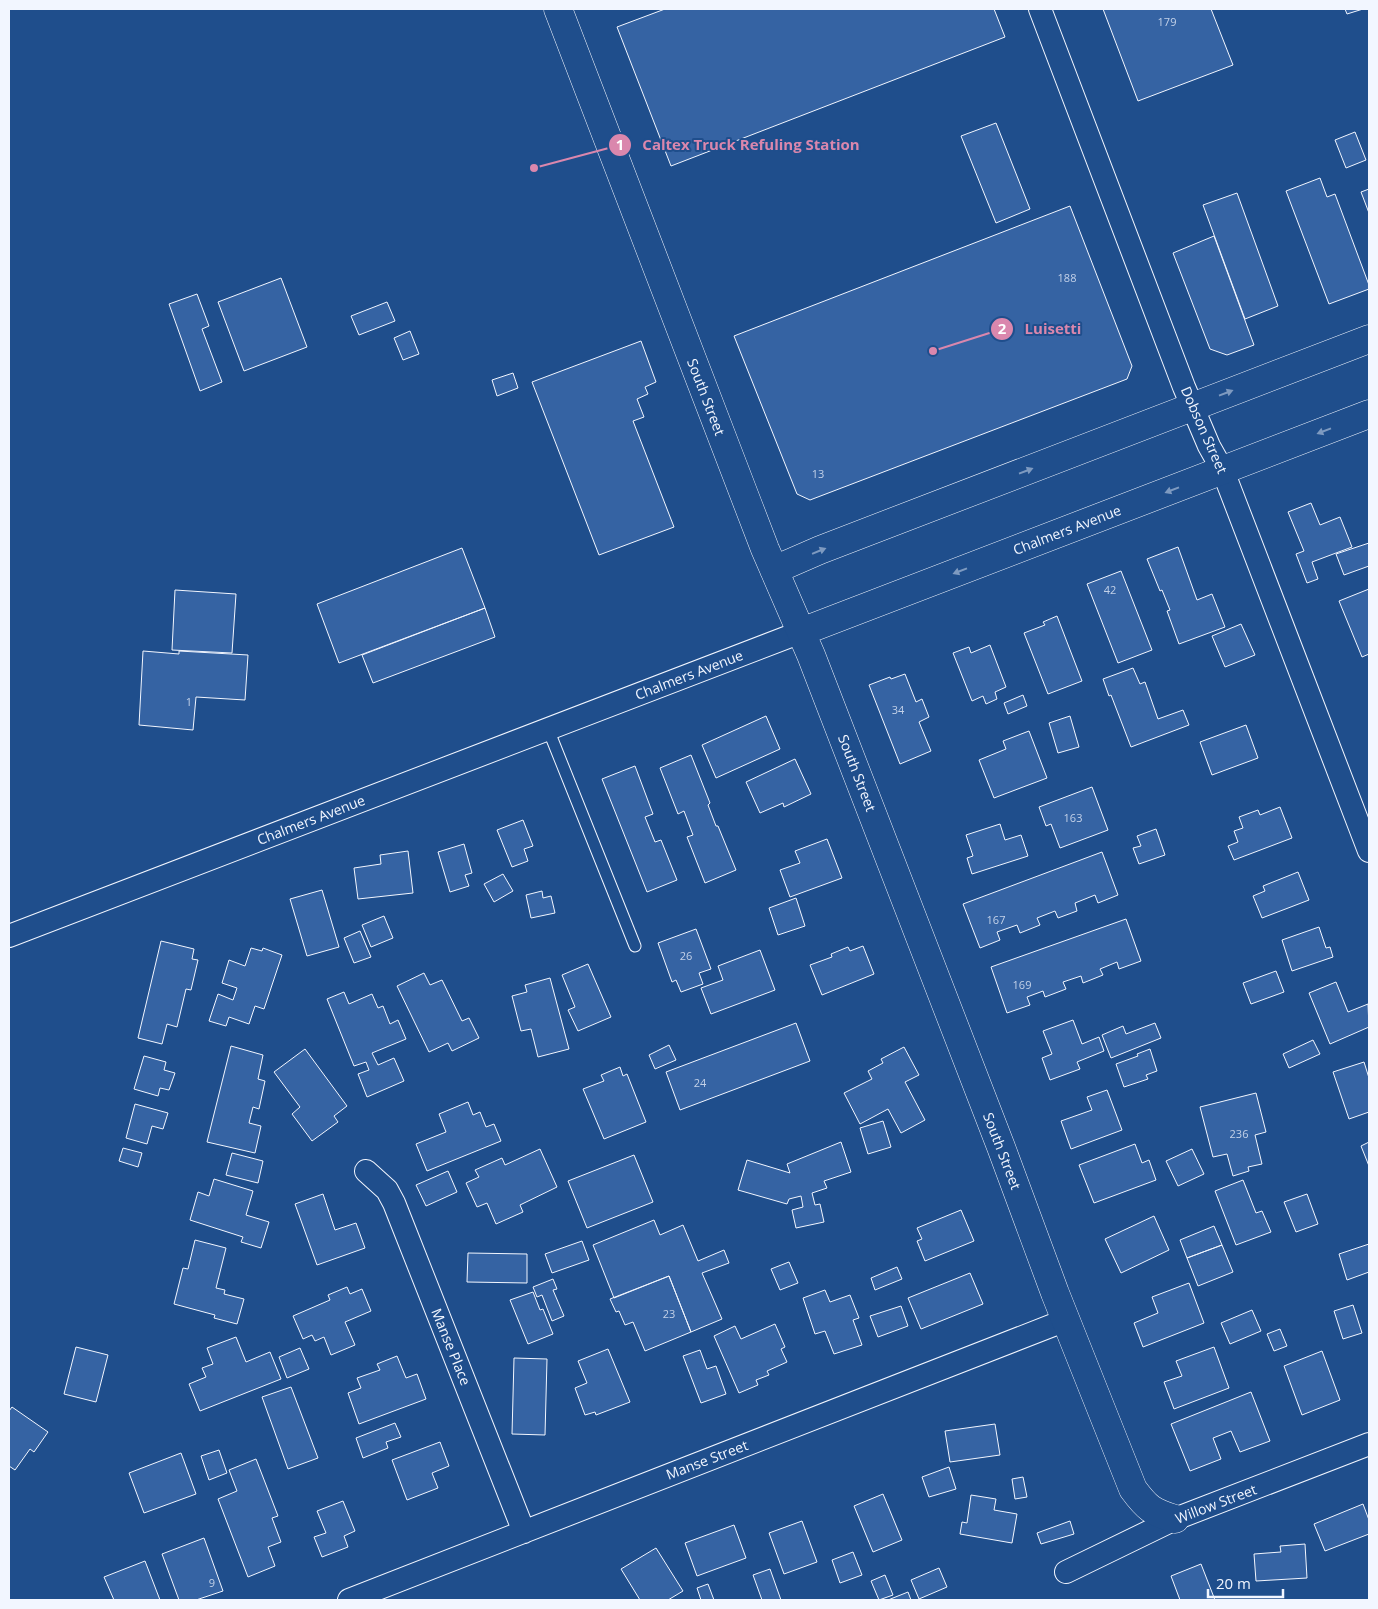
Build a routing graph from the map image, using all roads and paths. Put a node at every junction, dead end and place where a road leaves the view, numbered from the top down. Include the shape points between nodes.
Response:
1 (558, 9) edge
2 (1040, 9) edge
3 (1369, 339) edge
4 (1193, 406) junction
5 (1369, 414) edge
6 (1222, 471) junction
7 (774, 570) junction
8 (801, 632) junction
9 (548, 729) junction
10 (1369, 851) edge
11 (9, 936) edge
12 (634, 946) dead end
13 (366, 1171) dead end
14 (1066, 1320) junction
15 (1369, 1444) edge
16 (1175, 1519) junction
17 (524, 1532) junction
18 (1066, 1572) dead end
19 (349, 1600) edge

1 - 7 street, South Street
2 - 4 street, Dobson Street
4 -> 3 street
4 - 6 street, Dobson Street
7 -> 4 street
5 -> 6 street, Chalmers Avenue
6 -> 8 street, Chalmers Avenue
6 - 10 street, Dobson Street
7 - 8 street, South Street
8 - 9 street, Chalmers Avenue
8 - 14 street, South Street
9 - 11 street, Chalmers Avenue
9 - 12 lane
13 - 17 street, Manse Place via 386,1190 394,1204
14 - 16 street, South Street via 1133,1490 1146,1507
14 - 17 street, Manse Street
15 - 16 street, Willow Street
16 - 18 street, Willow Street
17 - 19 street, Manse Street

